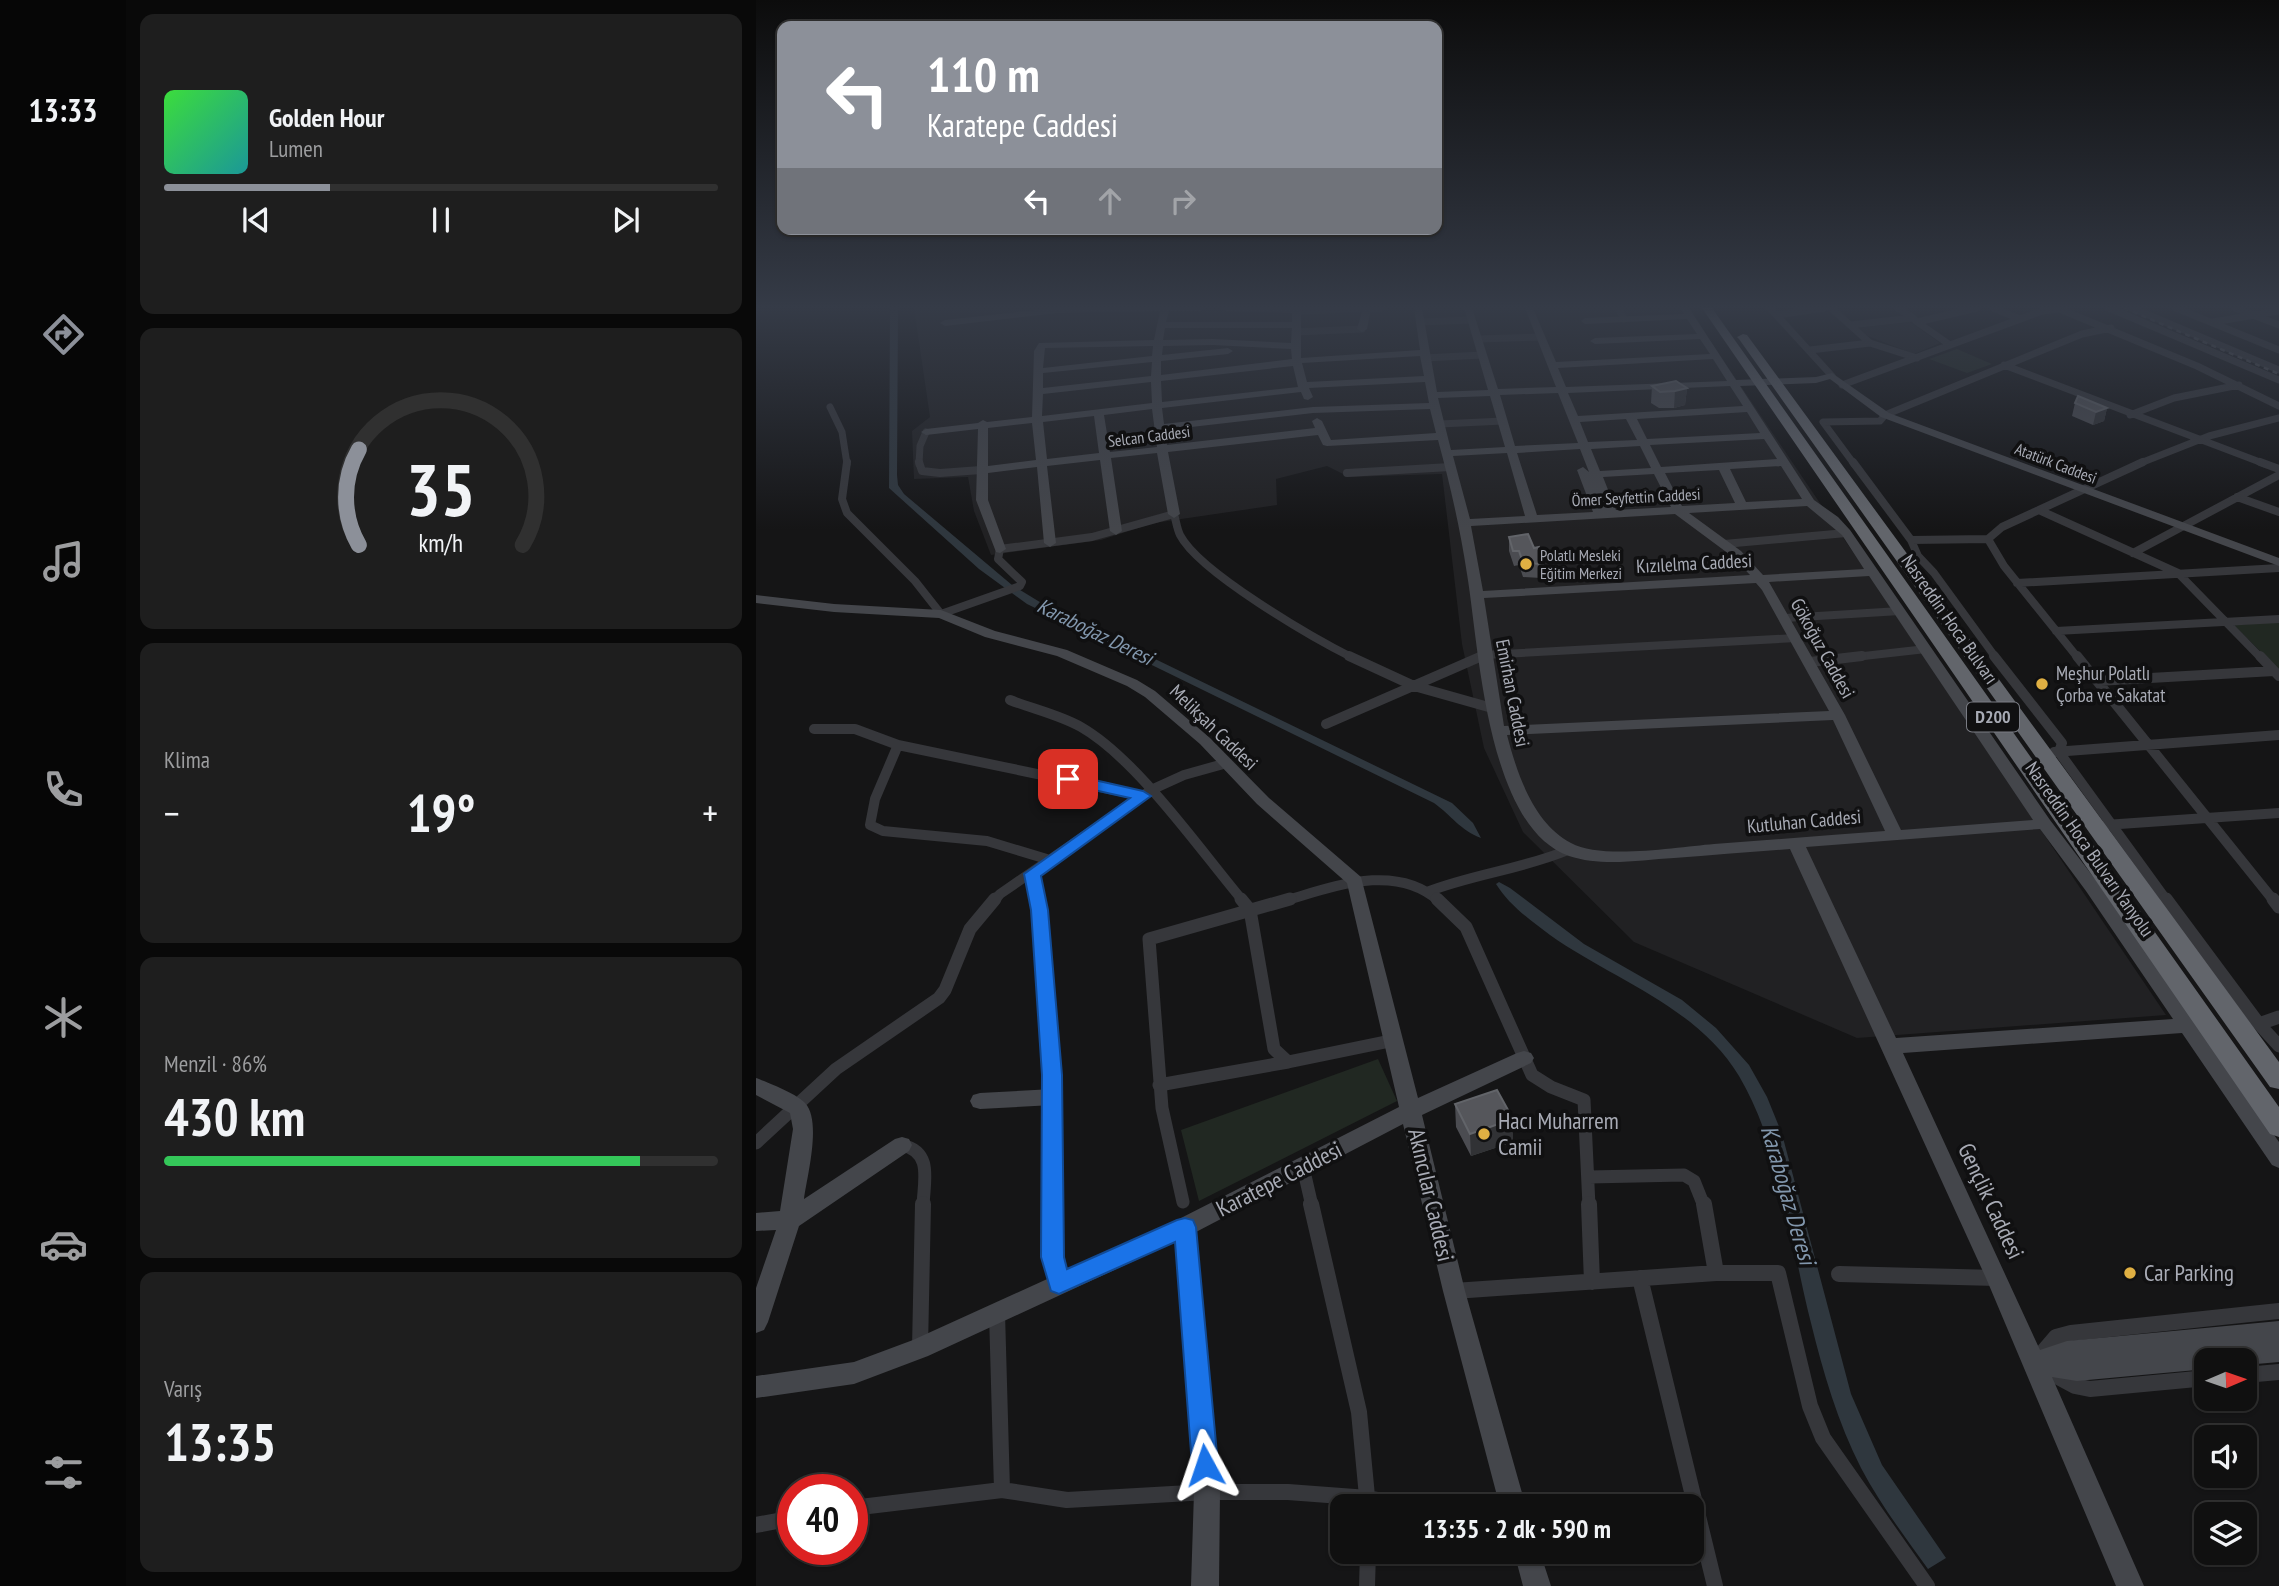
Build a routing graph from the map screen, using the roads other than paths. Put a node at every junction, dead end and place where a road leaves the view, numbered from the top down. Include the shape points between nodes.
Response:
1 (1038, 382) edge
2 (1129, 382) edge
3 (1156, 382) edge
4 (1301, 382) edge
5 (1382, 382) edge
6 (1430, 382) edge
7 (1491, 382) edge
8 (1554, 382) edge
9 (1556, 382) edge
10 (1670, 382) edge
11 (1722, 382) edge
12 (1734, 382) edge
13 (1767, 382) edge
14 (1767, 382) edge
15 (1839, 382) edge
16 (1850, 382) edge
17 (1964, 382) edge
18 (2047, 382) edge
19 (2232, 382) edge
20 (1842, 385) junction
21 (2239, 385) junction
22 (1303, 387) junction
23 (1557, 389) junction
24 (1038, 392) junction
25 (1494, 392) junction
26 (1639, 398) junction
27 (1434, 400) junction
28 (1155, 405) junction
29 (2279, 406) edge
30 (830, 407) dead end
31 (1751, 409) junction
32 (1313, 410) junction
33 (1098, 411) junction
34 (1885, 415) junction
35 (2130, 415) junction
36 (1630, 416) junction
37 (1037, 418) junction
38 (1575, 419) junction
39 (2279, 419) edge
40 (1503, 421) junction
41 (983, 424) junction
42 (1158, 428) junction
43 (1441, 430) junction
44 (1321, 431) junction
45 (926, 432) joint
46 (1768, 436) junction
47 (1643, 442) junction
48 (2204, 442) junction
49 (1579, 446) junction
50 (1162, 450) junction
51 (1512, 450) junction
52 (1447, 453) junction
53 (1105, 457) junction
54 (1785, 462) junction
55 (1042, 466) junction
56 (1723, 466) junction
57 (1450, 467) junction
58 (2279, 469) edge
59 (981, 470) junction
60 (1657, 471) junction
61 (1347, 473) dead end
62 (1591, 475) junction
63 (2276, 478) edge
64 (2083, 490) junction
65 (2237, 497) junction
66 (1810, 502) junction
67 (1742, 506) junction
68 (1678, 510) junction
69 (2039, 510) junction
70 (2279, 512) edge
71 (1174, 514) junction
72 (1606, 514) junction
73 (1532, 519) junction
74 (1464, 523) junction
75 (2183, 527) junction
76 (1115, 531) junction
77 (1846, 533) junction
78 (1988, 539) junction
79 (1911, 540) junction
80 (1050, 542) junction
81 (1724, 544) junction
82 (1000, 549) junction
83 (2133, 553) junction
84 (2279, 562) edge
85 (2279, 568) edge
86 (1873, 572) junction
87 (2178, 573) junction
88 (1762, 579) junction
89 (2017, 583) junction
90 (1476, 595) junction
91 (756, 599) edge
92 (1900, 611) junction
93 (941, 614) junction
94 (1785, 618) junction
95 (2279, 620) edge
96 (2227, 624) junction
97 (2056, 631) junction
98 (1796, 638) junction
99 (1926, 649) junction
100 (1485, 655) junction
101 (1810, 662) junction
102 (2276, 673) edge
103 (2096, 681) junction
104 (1413, 685) junction
105 (1010, 700) dead end
106 (1492, 708) junction
107 (1838, 715) junction
108 (1326, 724) dead end
109 (814, 729) dead end
110 (1498, 731) junction
111 (2279, 735) edge
112 (898, 745) junction
113 (2150, 746) junction
114 (2051, 752) junction
115 (1227, 763) junction
116 (1147, 793) junction
117 (2279, 813) edge
118 (2208, 818) junction
119 (2044, 824) junction
120 (2103, 825) junction
121 (1895, 834) junction
122 (1796, 843) junction
123 (1568, 850) junction
124 (1050, 860) junction
125 (1032, 874) junction
126 (1355, 881) junction
127 (1427, 892) junction
128 (2274, 895) edge
129 (2279, 906) edge
130 (1250, 910) junction
131 (2279, 1017) edge
132 (2208, 1024) junction
133 (2259, 1024) junction
134 (2187, 1026) junction
135 (1395, 1040) junction
136 (1892, 1046) junction
137 (2279, 1046) edge
138 (1524, 1058) junction
139 (1288, 1062) junction
140 (2279, 1080) edge
141 (1159, 1085) junction
142 (756, 1086) edge
143 (1053, 1097) junction
144 (980, 1101) dead end
145 (797, 1107) junction
146 (1412, 1110) junction
147 (2279, 1127) edge
148 (756, 1143) edge
149 (902, 1144) joint
150 (2279, 1159) edge
151 (1303, 1167) junction
152 (1589, 1177) junction
153 (1183, 1202) dead end
154 (790, 1220) junction
155 (756, 1222) edge
156 (1185, 1227) junction
157 (1716, 1273) junction
158 (1839, 1274) dead end
159 (1997, 1278) junction
160 (1640, 1279) junction
161 (1592, 1282) junction
162 (1059, 1283) junction
163 (1454, 1291) junction
164 (2279, 1311) edge
165 (997, 1313) junction
166 (756, 1321) edge
167 (2279, 1332) edge
168 (920, 1348) junction
169 (2279, 1351) edge
170 (2035, 1363) junction
171 (2279, 1372) edge
172 (2258, 1374) edge
173 (2194, 1379) edge
174 (756, 1387) edge
175 (1002, 1490) junction
176 (1207, 1492) junction
177 (1367, 1494) edge
178 (1509, 1494) edge
179 (1330, 1497) edge
180 (868, 1506) edge
181 (777, 1521) edge
182 (756, 1525) edge
183 (1368, 1564) edge
184 (1531, 1564) edge
185 (1205, 1586) edge
186 (1367, 1586) edge
187 (1537, 1586) edge
188 (1715, 1586) edge
189 (1927, 1586) edge
190 (2130, 1586) edge

1 - 24 street
2 - 24 street
3 - 28 street
4 - 22 street
5 - 22 street
6 - 27 street, Emirhan Caddesi
7 - 25 street
8 - 23 street
9 - 23 street
10 - 26 street
11 - 26 street
12 - 31 street, Nasreddin Hoca Bulvarı Yanyolu
13 - 114 highway, Nasreddin Hoca Bulvarı / D200
14 - 132 highway, Nasreddin Hoca Bulvarı / D200
15 - 20 street, Atatürk Caddesi
16 - 20 street
17 - 34 street
18 - 35 street
19 - 21 street
20 - 34 street, Atatürk Caddesi
21 - 29 street
21 - 35 street via 2174,398
22 - 28 street
22 - 32 street
23 - 25 street
23 - 26 street
23 - 38 street
23 - 49 street
24 - 37 street
25 - 27 street
25 - 40 street
26 - 31 street
26 - 36 street
27 - 32 street
27 - 43 street, Emirhan Caddesi
28 - 33 street
28 - 42 street
30 - 93 street, Melikşah Caddesi via 845,443 845,509
31 - 46 street, Nasreddin Hoca Bulvarı Yanyolu
32 - 42 street
32 - 44 street
33 - 37 street
33 - 53 street
34 - 64 street, Atatürk Caddesi
34 - 79 street via 1880,421 1823,422
35 - 48 street
36 - 38 street
36 - 47 street
37 - 41 street
37 - 55 street
38 - 49 street
39 - 48 street
40 - 43 street
40 - 51 street
41 - 45 street
41 - 59 street
42 - 50 street
43 - 44 street via 1327,443
43 - 52 street, Emirhan Caddesi
44 - 50 street, Selcan Caddesi
45 - 59 street via 919,451 922,471
46 - 47 street
46 - 54 street, Nasreddin Hoca Bulvarı Yanyolu
47 - 49 street
47 - 60 street
48 - 58 street
48 - 64 street via 2119,481
49 - 51 street
49 - 62 street
50 - 53 street, Selcan Caddesi
50 - 71 street
51 - 52 street
51 - 73 street
52 - 57 street, Emirhan Caddesi
53 - 55 street, Selcan Caddesi
53 - 76 street
54 - 56 street
54 - 66 street, Nasreddin Hoca Bulvarı Yanyolu
55 - 59 street, Selcan Caddesi
55 - 80 street
56 - 60 street
56 - 67 street
57 - 61 street
57 - 74 street, Emirhan Caddesi
59 - 82 street via 983,505
60 - 62 street
60 - 68 street
62 - 72 street
63 - 65 street
64 - 69 street
64 - 75 street, Atatürk Caddesi
65 - 70 street
65 - 75 street
66 - 67 street, Ömer Seyfettin Caddesi
66 - 77 street, Nasreddin Hoca Bulvarı Yanyolu
67 - 68 street, Ömer Seyfettin Caddesi
68 - 72 street, Ömer Seyfettin Caddesi
68 - 81 street, Gökoğuz Caddesi
69 - 78 street via 2002,527
69 - 83 street
71 - 76 street
71 - 104 street via 1180,535 1197,556 1330,647
72 - 73 street, Ömer Seyfettin Caddesi
73 - 74 street, Ömer Seyfettin Caddesi
74 - 90 street, Emirhan Caddesi
75 - 83 street
75 - 84 street, Atatürk Caddesi
76 - 80 street
77 - 81 street
77 - 86 street, Nasreddin Hoca Bulvarı Yanyolu
78 - 79 street
78 - 89 street
79 - 114 street via 1963,616 2062,743
80 - 82 street
81 - 88 street, Gökoğuz Caddesi
82 - 93 street via 998,559 1022,582 1020,586
83 - 87 street
85 - 87 street
86 - 88 street, Kızılelma Caddesi
86 - 92 street, Nasreddin Hoca Bulvarı Yanyolu
87 - 89 street
87 - 96 street
88 - 90 street, Kızılelma Caddesi
88 - 94 street, Gökoğuz Caddesi
89 - 97 street
90 - 100 street, Emirhan Caddesi
91 - 93 street
92 - 94 street
92 - 99 street, Nasreddin Hoca Bulvarı Yanyolu
93 - 115 street, Melikşah Caddesi via 990,634 1071,657 1142,688
94 - 98 street, Gökoğuz Caddesi
95 - 96 street
96 - 97 street
96 - 102 street
97 - 103 street
98 - 100 street
98 - 101 street, Gökoğuz Caddesi
99 - 101 street
99 - 119 street, Nasreddin Hoca Bulvarı Yanyolu
100 - 104 street
100 - 106 street, Emirhan Caddesi
101 - 107 street, Gökoğuz Caddesi
102 - 103 street
103 - 113 street
104 - 106 street via 1451,701
104 - 108 street
105 - 116 street via 1089,731
106 - 110 street, Emirhan Caddesi
107 - 110 street
107 - 121 street, Gökoğuz Caddesi
109 - 112 street via 855,729
110 - 123 street, Emirhan Caddesi via 1505,759 1530,809 1550,836
111 - 113 street
112 - 116 street
112 - 124 street via 875,799 870,825 883,831 987,841
113 - 114 street
113 - 118 street
114 - 120 highway, Nasreddin Hoca Bulvarı / D200
115 - 116 street via 1184,775
115 - 126 street, Melikşah Caddesi
116 - 124 street
116 - 130 street
117 - 118 street
118 - 120 street
118 - 128 street
119 - 121 street, Kutluhan Caddesi
119 - 134 street, Nasreddin Hoca Bulvarı Yanyolu
120 - 133 street
120 - 140 highway, Nasreddin Hoca Bulvarı / D200
121 - 122 street, Kutluhan Caddesi
122 - 123 street, Kutluhan Caddesi via 1606,857
122 - 136 street, Gençlik Caddesi
123 - 127 street via 1540,862 1469,877
124 - 125 street
125 - 143 street via 1040,910
125 - 145 street via 1000,894 981,914 939,998 840,1065
126 - 127 street via 1396,882
126 - 130 street
126 - 135 street, Akıncılar Caddesi
127 - 138 street via 1466,927
128 - 129 street
130 - 139 street via 1274,1049
130 - 141 street via 1149,939
131 - 133 street
132 - 134 street
132 - 147 highway, Nasreddin Hoca Bulvarı / D200
133 - 137 street
134 - 136 street
134 - 150 street, Nasreddin Hoca Bulvarı Yanyolu
135 - 139 street
135 - 146 street, Akıncılar Caddesi
136 - 159 street, Gençlik Caddesi
138 - 146 street, Karatepe Caddesi
138 - 152 street via 1540,1082 1584,1100
139 - 141 street
141 - 153 street
142 - 145 street
143 - 144 street
143 - 162 street via 1051,1219
145 - 148 street
145 - 154 street via 803,1129
146 - 151 street, Karatepe Caddesi
146 - 163 street, Akıncılar Caddesi
149 - 154 street
149 - 168 street via 915,1148 924,1162
151 - 156 street, Karatepe Caddesi
151 - 177 street via 1359,1412
152 - 157 street via 1686,1175 1694,1181
152 - 161 street
154 - 155 street
154 - 166 street
156 - 162 street, Karatepe Caddesi
156 - 176 street
157 - 160 street
157 - 189 street via 1778,1273 1810,1406 1823,1438
158 - 159 street
159 - 170 street, Gençlik Caddesi
160 - 161 street
160 - 188 street
161 - 163 street
162 - 165 street, Karatepe Caddesi
163 - 178 street, Akıncılar Caddesi
164 - 170 street via 2071,1333 2056,1337
165 - 168 street, Karatepe Caddesi
165 - 175 street
167 - 170 street via 2067,1352
168 - 174 street, Karatepe Caddesi via 854,1373
169 - 170 street via 2077,1370
170 - 173 street via 2075,1386 2090,1389
170 - 190 street, Gençlik Caddesi
171 - 172 street
175 - 176 street via 1080,1500
175 - 180 street
176 - 179 street
176 - 185 street
181 - 182 street
183 - 186 street
184 - 187 street

